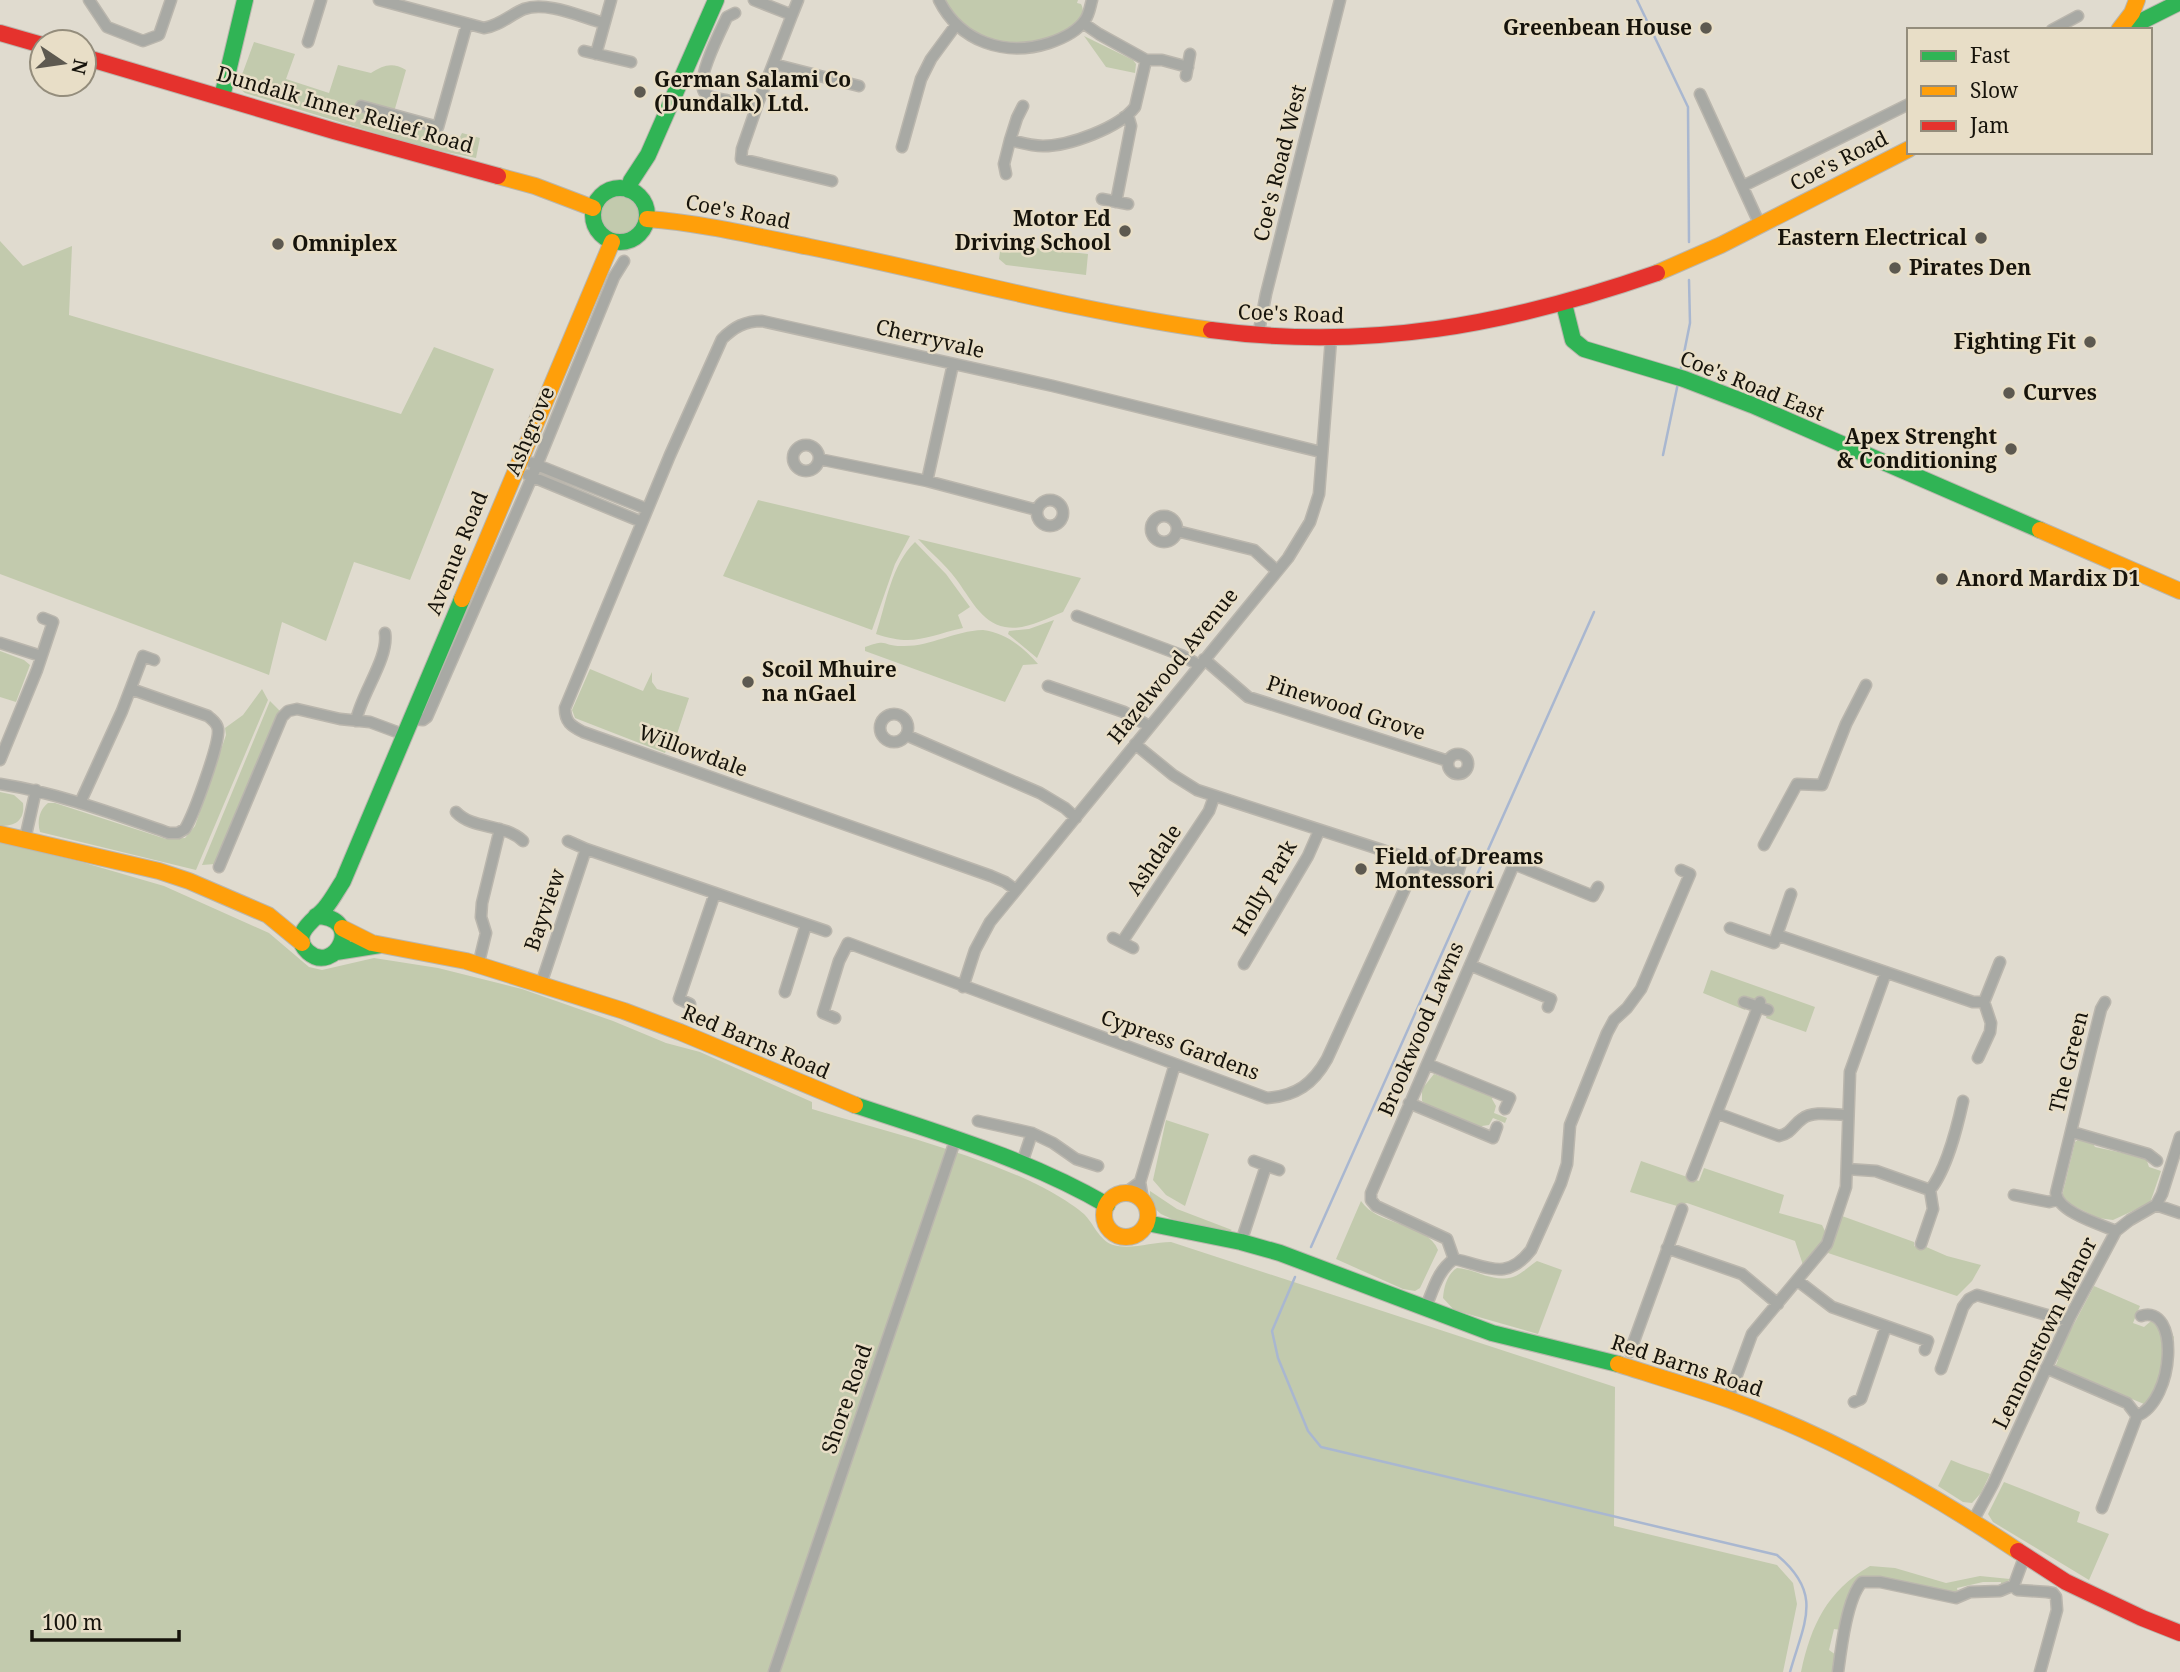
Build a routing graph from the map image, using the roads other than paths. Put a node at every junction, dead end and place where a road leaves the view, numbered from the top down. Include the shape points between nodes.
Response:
1 (89, 0) edge
2 (171, 0) edge
3 (245, 0) edge
4 (321, 0) edge
5 (379, 0) edge
6 (513, 0) edge
7 (611, 0) edge
8 (716, 0) edge
9 (754, 0) edge
10 (798, 0) edge
11 (939, 0) edge
12 (1092, 0) edge
13 (1340, 0) edge
14 (2139, 0) edge
15 (2180, 2) edge
16 (519, 11) junction
17 (2180, 12) edge
18 (734, 13) dead end
19 (792, 15) junction
20 (2078, 16) dead end
21 (2157, 17) edge
22 (467, 23) junction
23 (604, 23) junction
24 (1083, 23) junction
25 (956, 26) junction
26 (2056, 28) edge
27 (2122, 28) edge
28 (2127, 28) edge
29 (0, 33) edge
30 (28, 41) edge
31 (308, 43) dead end
32 (584, 51) dead end
33 (596, 54) junction
34 (1190, 54) dead end
35 (1146, 60) junction
36 (98, 61) edge
37 (631, 62) dead end
38 (774, 64) junction
39 (859, 86) dead end
40 (1700, 94) dead end
41 (222, 97) junction
42 (758, 103) junction
43 (1907, 105) edge
44 (361, 106) dead end
45 (1023, 106) dead end
46 (1124, 117) junction
47 (1010, 140) junction
48 (902, 147) dead end
49 (1907, 150) edge
50 (1006, 174) dead end
51 (832, 181) dead end
52 (1743, 186) junction
53 (629, 190) junction
54 (1102, 199) dead end
55 (1116, 202) junction
56 (1128, 204) dead end
57 (593, 208) junction
58 (647, 219) junction
59 (1760, 225) junction
60 (612, 242) junction
61 (624, 261) dead end
62 (1564, 304) junction
63 (1258, 336) junction
64 (1331, 339) junction
65 (953, 364) junction
66 (1321, 452) junction
67 (819, 459) dead end
68 (517, 464) junction
69 (536, 464) junction
70 (531, 477) junction
71 (928, 481) junction
72 (1037, 510) dead end
73 (644, 515) junction
74 (1177, 531) dead end
75 (1277, 570) junction
76 (2180, 591) edge
77 (1077, 615) dead end
78 (43, 618) dead end
79 (385, 633) dead end
80 (0, 643) edge
81 (41, 656) junction
82 (154, 660) dead end
83 (1201, 662) junction
84 (1866, 685) dead end
85 (1048, 686) dead end
86 (131, 689) junction
87 (356, 721) junction
88 (1149, 726) junction
89 (408, 727) junction
90 (906, 735) dead end
91 (1135, 744) junction
92 (0, 760) edge
93 (1448, 761) dead end
94 (0, 784) edge
95 (36, 790) junction
96 (1214, 797) junction
97 (80, 803) junction
98 (456, 812) dead end
99 (1076, 818) junction
100 (500, 829) junction
101 (1319, 831) junction
102 (0, 834) edge
103 (24, 839) junction
104 (523, 841) dead end
105 (568, 841) dead end
106 (1764, 845) dead end
107 (586, 849) junction
108 (1417, 862) junction
109 (1461, 863) dead end
110 (219, 867) dead end
111 (1681, 870) dead end
112 (343, 881) junction
113 (1598, 887) dead end
114 (1016, 890) junction
115 (715, 894) junction
116 (1791, 894) dead end
117 (268, 915) junction
118 (312, 918) junction
119 (339, 924) junction
120 (806, 925) junction
121 (1730, 928) dead end
122 (826, 931) dead end
123 (1777, 935) junction
124 (302, 943) junction
125 (380, 945) junction
126 (1133, 948) dead end
127 (336, 952) junction
128 (2000, 962) dead end
129 (1244, 964) dead end
130 (1470, 965) junction
131 (478, 966) junction
132 (1886, 972) junction
133 (541, 984) junction
134 (963, 986) junction
135 (785, 992) dead end
136 (666, 994) dead end
137 (679, 999) junction
138 (1744, 1002) dead end
139 (1984, 1002) junction
140 (2105, 1002) dead end
141 (690, 1004) dead end
142 (1548, 1007) dead end
143 (835, 1018) dead end
144 (1978, 1058) dead end
145 (1175, 1064) junction
146 (1426, 1064) junction
147 (1962, 1101) dead end
148 (1409, 1103) junction
149 (1505, 1109) dead end
150 (1718, 1114) junction
151 (1848, 1115) junction
152 (978, 1121) dead end
153 (1497, 1128) dead end
154 (2072, 1132) junction
155 (1032, 1133) junction
156 (2180, 1137) edge
157 (956, 1139) junction
158 (1103, 1153) dead end
159 (1254, 1161) dead end
160 (2157, 1161) dead end
161 (1022, 1163) junction
162 (1266, 1166) junction
163 (1847, 1169) junction
164 (1279, 1170) dead end
165 (1692, 1176) dead end
166 (1140, 1182) junction
167 (1930, 1190) junction
168 (1125, 1193) junction
169 (2014, 1195) dead end
170 (1143, 1200) junction
171 (2057, 1200) junction
172 (1107, 1205) junction
173 (2157, 1205) junction
174 (1682, 1209) dead end
175 (2180, 1213) edge
176 (1147, 1223) junction
177 (2116, 1231) junction
178 (1241, 1242) junction
179 (1921, 1244) dead end
180 (1667, 1248) junction
181 (1454, 1259) junction
182 (1798, 1281) junction
183 (1778, 1304) junction
184 (1425, 1310) junction
185 (2141, 1316) dead end
186 (2068, 1321) junction
187 (1886, 1326) junction
188 (1925, 1350) dead end
189 (1630, 1352) dead end
190 (2046, 1368) junction
191 (1941, 1369) dead end
192 (1728, 1399) junction
193 (1854, 1402) dead end
194 (2137, 1416) junction
195 (2102, 1508) dead end
196 (1973, 1521) junction
197 (2025, 1555) junction
198 (2014, 1585) junction
199 (2180, 1633) edge
200 (774, 1672) edge
201 (1838, 1672) edge
202 (2040, 1672) edge

1 - 2 street via 107,27 143,41 159,35
3 - 41 main road
4 - 31 street
5 - 22 street
6 - 16 street
7 - 23 street
8 - 53 main road
9 - 19 street
10 - 19 street
11 - 25 street
12 - 24 street
13 - 63 street, Coe's Road West
14 - 21 main road
14 - 27 main road
15 - 21 main road
16 - 22 street via 493,27
16 - 23 street via 549,8
17 - 21 main road
18 - 42 street via 727,17 701,85 712,97 745,106
19 - 38 street
20 - 26 street
21 - 28 main road
22 - 44 street via 438,127
23 - 33 street
24 - 25 street via 1060,39 1011,49 980,41
24 - 35 street
25 - 48 street via 921,79
29 - 30 main road
32 - 33 street
33 - 37 street
34 - 35 street via 1187,71 1162,60
35 - 46 street via 1135,107
36 - 41 main road, Dundalk Inner Relief Road
38 - 39 street
38 - 42 street
40 - 52 street
41 - 57 main road, Dundalk Inner Relief Road via 535,186
42 - 51 street via 741,159
43 - 52 street
45 - 47 street
46 - 47 street via 1090,135 1059,144
46 - 55 street via 1131,126
47 - 50 street
49 - 59 main road, Coe's Road
52 - 59 street
53 - 57 main road via 611,189
53 - 58 main road via 641,198
54 - 55 street
55 - 56 street
57 - 60 main road via 594,225
58 - 60 main road via 634,238
58 - 63 main road, Coe's Road via 689,222 1163,323
59 - 62 main road, Coe's Road via 1669,269
60 - 68 main road, Avenue Road
61 - 69 street, Ashgrove
62 - 64 main road, Coe's Road via 1468,326
62 - 76 main road, Coe's Road East via 1573,340 1584,349 1752,405
63 - 64 main road, Coe's Road
64 - 66 street, Hazelwood Avenue
65 - 66 street, Cherryvale
65 - 71 street
65 - 73 street, Cherryvale via 762,321 740,324 715,352
66 - 75 street, Hazelwood Avenue via 1316,507 1300,541
67 - 71 street
68 - 69 street
68 - 70 street
68 - 89 main road, Avenue Road
69 - 70 street, Ashgrove
69 - 73 street
70 - 73 street
70 - 89 street, Ashgrove via 427,717
71 - 72 street
73 - 114 street, Willowdale via 565,708 571,725 991,876
74 - 75 street via 1254,550
75 - 83 street, Hazelwood Avenue
77 - 83 street, Pinewood Grove
78 - 81 street via 53,622
79 - 87 street via 383,652
80 - 81 street
81 - 92 street
82 - 86 street via 144,656
83 - 88 street, Hazelwood Avenue
83 - 93 street, Pinewood Grove via 1248,696
84 - 106 street via 1822,785 1797,784
85 - 88 street via 1124,712
86 - 97 street
86 - 97 street via 208,716 216,723 215,747 189,822 178,833 169,833
87 - 89 street
87 - 110 street via 297,709 282,717
88 - 91 street, Hazelwood Avenue
89 - 112 main road, Avenue Road
90 - 99 street via 1040,793
91 - 96 street via 1173,775
91 - 99 street, Hazelwood Avenue
94 - 95 street
95 - 97 street
95 - 103 street
96 - 101 street
96 - 126 street, Ashdale via 1209,811 1118,940
98 - 100 street via 472,823
99 - 114 street, Hazelwood Avenue
100 - 104 street
100 - 131 street via 482,903 486,933
101 - 108 street
101 - 129 street, Holly Park
102 - 103 main road
103 - 117 main road via 159,871
105 - 107 street, Bayview
107 - 115 street, Bayview
107 - 133 street, Bayview
108 - 109 street via 1455,878
108 - 145 street, Cypress Gardens via 1327,1059 1307,1086 1267,1098
111 - 181 street via 1690,874 1641,989 1614,1020 1579,1100 1568,1138 1567,1164 1531,1250 1511,1269
112 - 118 main road, Avenue Road
112 - 119 main road, Avenue Road
113 - 130 street, Brookwood Lawns via 1593,896 1514,864
114 - 134 street, Hazelwood Avenue via 990,922
115 - 120 street, Bayview
115 - 137 street
116 - 123 street
117 - 118 main road
117 - 124 main road
118 - 119 main road via 328,916
118 - 124 main road via 303,929
119 - 125 main road, Red Barns Road via 351,935
119 - 127 main road via 343,940
120 - 122 street, Bayview
120 - 135 street
121 - 123 street via 1774,943
123 - 132 street
124 - 127 main road via 317,957
125 - 127 main road, Red Barns Road
125 - 131 main road, Red Barns Road
128 - 139 street
130 - 142 street via 1552,999
130 - 146 street, Brookwood Lawns
131 - 133 main road, Red Barns Road
132 - 139 street
132 - 151 street via 1850,1072
133 - 157 main road, Red Barns Road via 679,1032 846,1102
134 - 143 street, Cypress Gardens via 848,943 823,1013
134 - 145 street, Cypress Gardens
136 - 137 street
137 - 141 street
138 - 150 street via 1762,1006
139 - 144 street via 1991,1023
140 - 154 street, The Green
145 - 166 street
146 - 148 street, Brookwood Lawns
146 - 149 street via 1510,1098
147 - 167 street via 1941,1170
148 - 153 street via 1493,1138
148 - 181 street, Brookwood Lawns via 1371,1200 1447,1239
150 - 151 street via 1779,1136 1802,1118
150 - 165 street
151 - 163 street
152 - 155 street
154 - 160 street, The Green via 2148,1154
154 - 171 street, The Green
155 - 158 street via 1097,1168
155 - 161 street
156 - 173 street
157 - 161 main road, Red Barns Road
157 - 200 street, Shore Road
159 - 162 street
161 - 172 main road, Red Barns Road
162 - 164 street
162 - 178 street
163 - 167 street via 1877,1171
163 - 182 street via 1846,1187 1827,1244
166 - 168 street
166 - 170 street
167 - 179 street via 1933,1209
168 - 170 main road
168 - 172 main road
169 - 171 street
170 - 176 main road
171 - 177 street via 2064,1208
172 - 176 main road via 1107,1226 1118,1235 1131,1237
173 - 175 street
173 - 177 street, Lennonstown Manor
174 - 180 street
176 - 178 main road, Red Barns Road
177 - 186 street, Lennonstown Manor
178 - 184 main road, Red Barns Road via 1338,1274
180 - 183 street via 1742,1274
180 - 189 street
181 - 184 street via 1437,1278
182 - 183 street
182 - 187 street via 1832,1307
183 - 192 street via 1752,1334
184 - 192 main road, Red Barns Road
185 - 194 street via 2163,1319 2178,1338 2163,1393 2150,1410
186 - 190 street, Lennonstown Manor
186 - 191 street via 1977,1296 1969,1298
187 - 188 street via 1928,1341
187 - 193 street via 1861,1399
190 - 194 street via 2127,1403
190 - 196 street, Lennonstown Manor
192 - 196 main road, Red Barns Road via 1845,1450
194 - 195 street
196 - 197 main road, Red Barns Road
197 - 198 street
197 - 199 main road, Red Barns Road via 2066,1581
198 - 201 street via 1956,1598 1862,1582 1852,1604
198 - 202 street via 2017,1590 2047,1591 2056,1597 2057,1610

